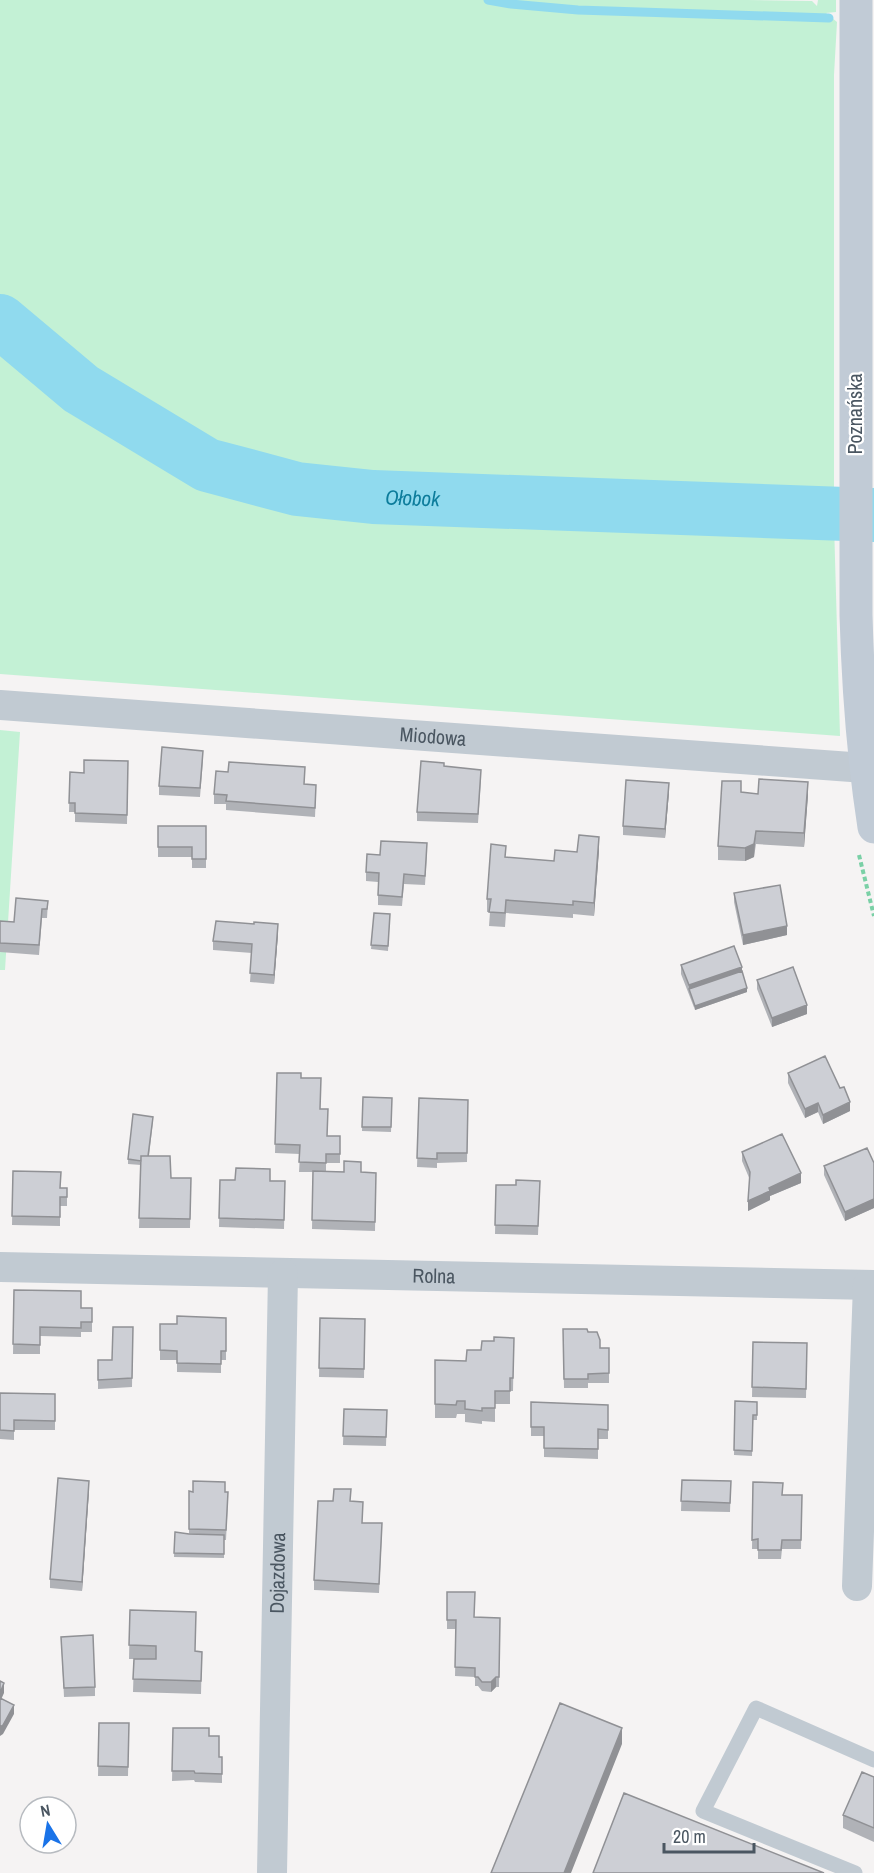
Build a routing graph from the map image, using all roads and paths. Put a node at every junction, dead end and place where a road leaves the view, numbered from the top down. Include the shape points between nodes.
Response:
1 (856, 0) edge
2 (865, 174) edge
3 (0, 705) edge
4 (867, 711) edge
5 (865, 768) junction
6 (874, 827) edge
7 (0, 1267) edge
8 (283, 1274) junction
9 (871, 1285) edge
10 (857, 1586) dead end
11 (874, 1760) edge
12 (272, 1873) edge
13 (855, 1873) edge

1 - 2 main road, Poznańska
2 - 4 main road, Poznańska via 855,452 855,586
3 - 5 street, Miodowa
4 - 5 main road, Poznańska
5 - 6 main road, Poznańska
7 - 8 street, Rolna
8 - 9 street, Rolna
8 - 12 street, Dojazdowa
9 - 10 street, Rolna
11 - 13 lane via 756,1708 703,1811

